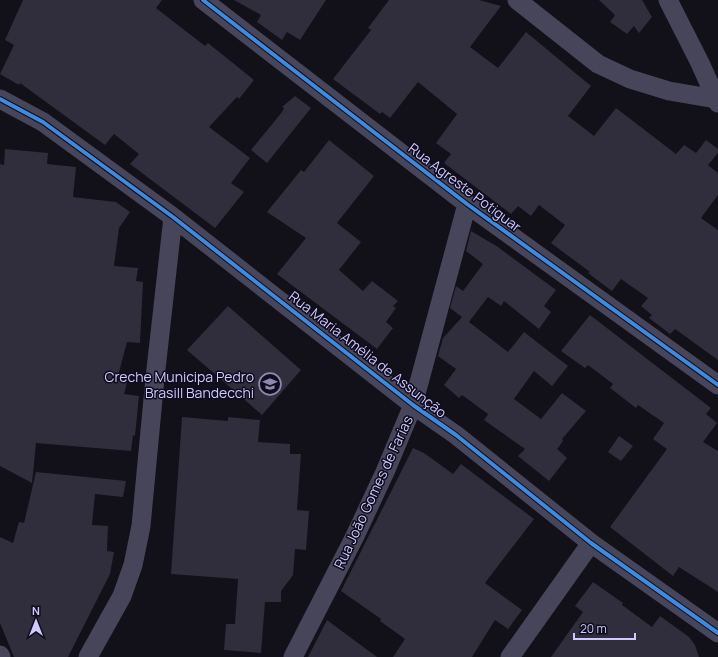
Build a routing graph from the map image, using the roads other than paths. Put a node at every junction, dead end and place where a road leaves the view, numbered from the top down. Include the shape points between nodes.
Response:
1 (203, 0) edge
2 (517, 0) edge
3 (668, 0) edge
4 (0, 99) edge
5 (717, 101) edge
6 (467, 204) junction
7 (173, 217) junction
8 (718, 385) edge
9 (413, 404) junction
10 (591, 543) junction
11 (718, 633) edge
12 (88, 657) edge
13 (293, 657) edge
14 (510, 657) edge

1 - 6 street, Rua Agreste Potiguar
2 - 5 street via 598,64 630,79 669,91
3 - 5 street
4 - 7 street, Rua Maria Amélia de Assunção via 43,122
6 - 8 street, Rua Agreste Potiguar
6 - 9 street, Rua João Gomes de Farias
7 - 9 street, Rua Maria Amélia de Assunção
7 - 12 street via 141,526 133,565 122,596
9 - 10 street, Rua Maria Amélia de Assunção via 456,435
9 - 13 street, Rua João Gomes de Farias via 355,536
10 - 11 street, Rua Maria Amélia de Assunção
10 - 14 street

